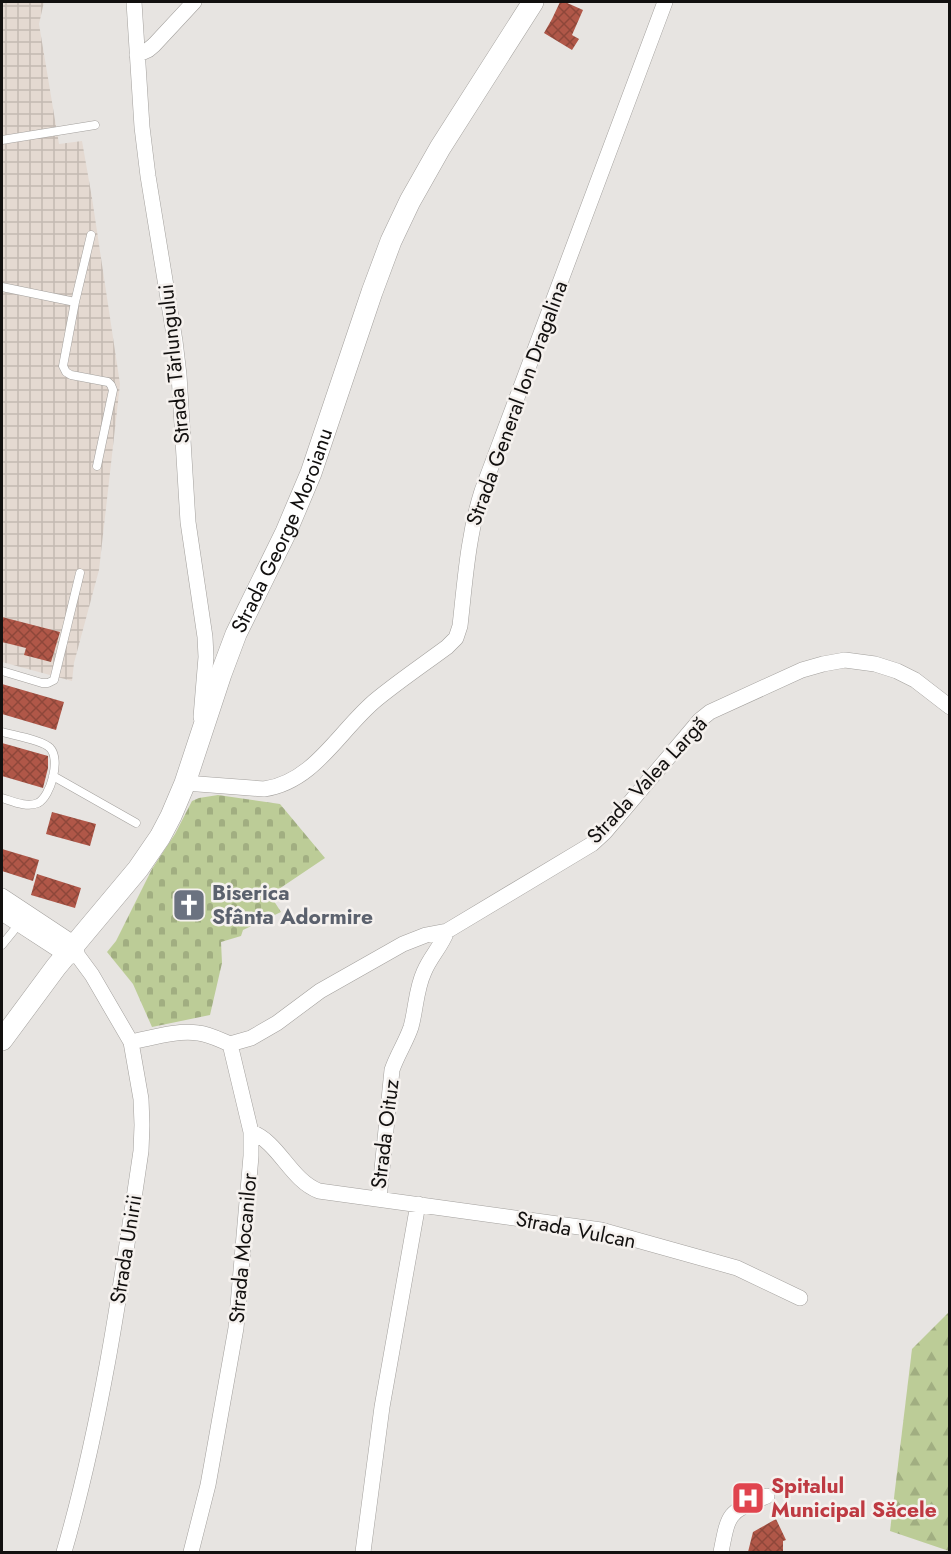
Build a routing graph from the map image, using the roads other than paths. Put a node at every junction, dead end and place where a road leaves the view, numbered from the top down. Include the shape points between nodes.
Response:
1 (134, 2) edge
2 (194, 2) edge
3 (533, 2) edge
4 (665, 2) edge
5 (137, 55) junction
6 (95, 125) dead end
7 (2, 140) edge
8 (91, 235) dead end
9 (2, 287) edge
10 (75, 302) junction
11 (97, 466) dead end
12 (80, 573) dead end
13 (2, 671) edge
14 (950, 706) edge
15 (203, 727) junction
16 (2, 732) edge
17 (53, 776) junction
18 (185, 783) junction
19 (2, 798) edge
20 (136, 823) dead end
21 (2, 896) edge
22 (2, 913) edge
23 (19, 924) junction
24 (447, 931) junction
25 (2, 945) edge
26 (72, 952) junction
27 (3, 1033) edge
28 (131, 1042) junction
29 (230, 1044) junction
30 (250, 1132) junction
31 (379, 1199) junction
32 (418, 1204) junction
33 (800, 1298) dead end
34 (767, 1496) dead end
35 (365, 1550) edge
36 (64, 1552) edge
37 (191, 1552) edge
38 (721, 1552) edge

1 - 5 street, Strada Tărlungului
2 - 5 street via 148,51
3 - 15 main road, Strada George Moroianu via 440,148 391,241 311,472 236,634
4 - 18 street, Strada General Ion Dragalina via 475,512 456,638 377,699 328,751 287,784 264,789
5 - 15 street, Strada Tărlungului via 148,176 179,375 188,522 205,637
6 - 7 lane
8 - 10 lane
9 - 10 lane
10 - 11 lane via 63,366 71,375 108,382 113,390
12 - 13 lane via 54,680 42,683
14 - 24 street, Strada Valea Largă via 915,680 875,664 845,660 802,670 710,712 600,838
15 - 18 main road, Strada George Moroianu
16 - 17 lane via 51,748 55,761
17 - 19 lane via 50,789 39,802 26,804
17 - 20 lane
18 - 26 main road, Strada George Moroianu via 151,851
21 - 26 street
22 - 23 street
23 - 25 lane
23 - 26 street
24 - 29 street, Strada Valea Largă via 403,944 320,991 277,1023 251,1038
24 - 31 street, Strada Oituz via 423,973 411,1027 392,1070
26 - 27 main road, Strada George Moroianu
26 - 28 street, Strada Unirii via 100,987
28 - 29 street via 188,1032
28 - 36 street, Strada Unirii via 141,1099 141,1151 113,1338 95,1431
29 - 30 street, Strada Mocanilor
30 - 31 street, Strada Oituz via 263,1138 312,1188
30 - 37 street, Strada Mocanilor via 236,1328 208,1485
31 - 32 street, Strada Vulcan
32 - 33 street, Strada Vulcan via 601,1230 737,1268
32 - 35 street, Strada Oituz via 382,1407
34 - 38 street via 731,1515

